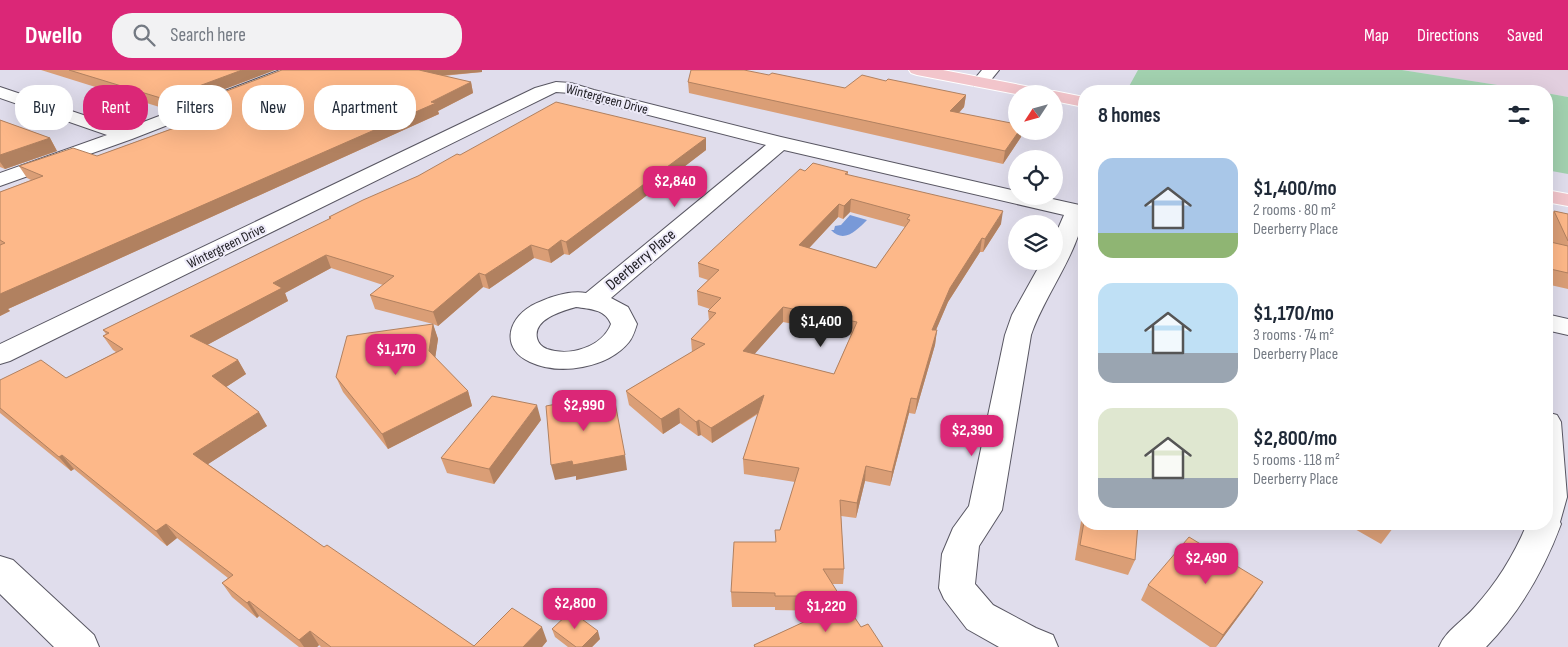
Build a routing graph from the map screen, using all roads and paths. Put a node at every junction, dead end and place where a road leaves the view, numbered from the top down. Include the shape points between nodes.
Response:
1 (295, 70) edge
2 (917, 70) edge
3 (986, 76) edge
4 (1014, 85) edge
5 (0, 92) edge
6 (1063, 98) edge
7 (1078, 101) edge
8 (125, 135) junction
9 (780, 143) junction
10 (0, 180) edge
11 (1553, 183) edge
12 (1568, 186) edge
13 (1553, 197) edge
14 (1568, 200) edge
15 (1078, 212) edge
16 (1078, 216) edge
17 (593, 300) dead end
18 (1553, 324) edge
19 (1568, 327) edge
20 (0, 356) edge
21 (1542, 530) edge
22 (0, 571) edge
23 (80, 647) edge
24 (1039, 647) edge
25 (1458, 647) edge

1 - 8 street
2 - 3 main road
3 - 4 main road
5 - 8 street
6 - 7 main road
8 - 10 street
9 - 15 street, Wintergreen Drive
9 - 17 street, Deerberry Place
9 - 20 street, Wintergreen Drive via 588,94 575,87 554,86
11 - 12 main road
13 - 14 main road
16 - 24 street via 1023,322 985,510 969,529 959,550 957,588 980,617
18 - 19 street
21 - 25 street via 1530,559 1505,596 1475,635
22 - 23 street

